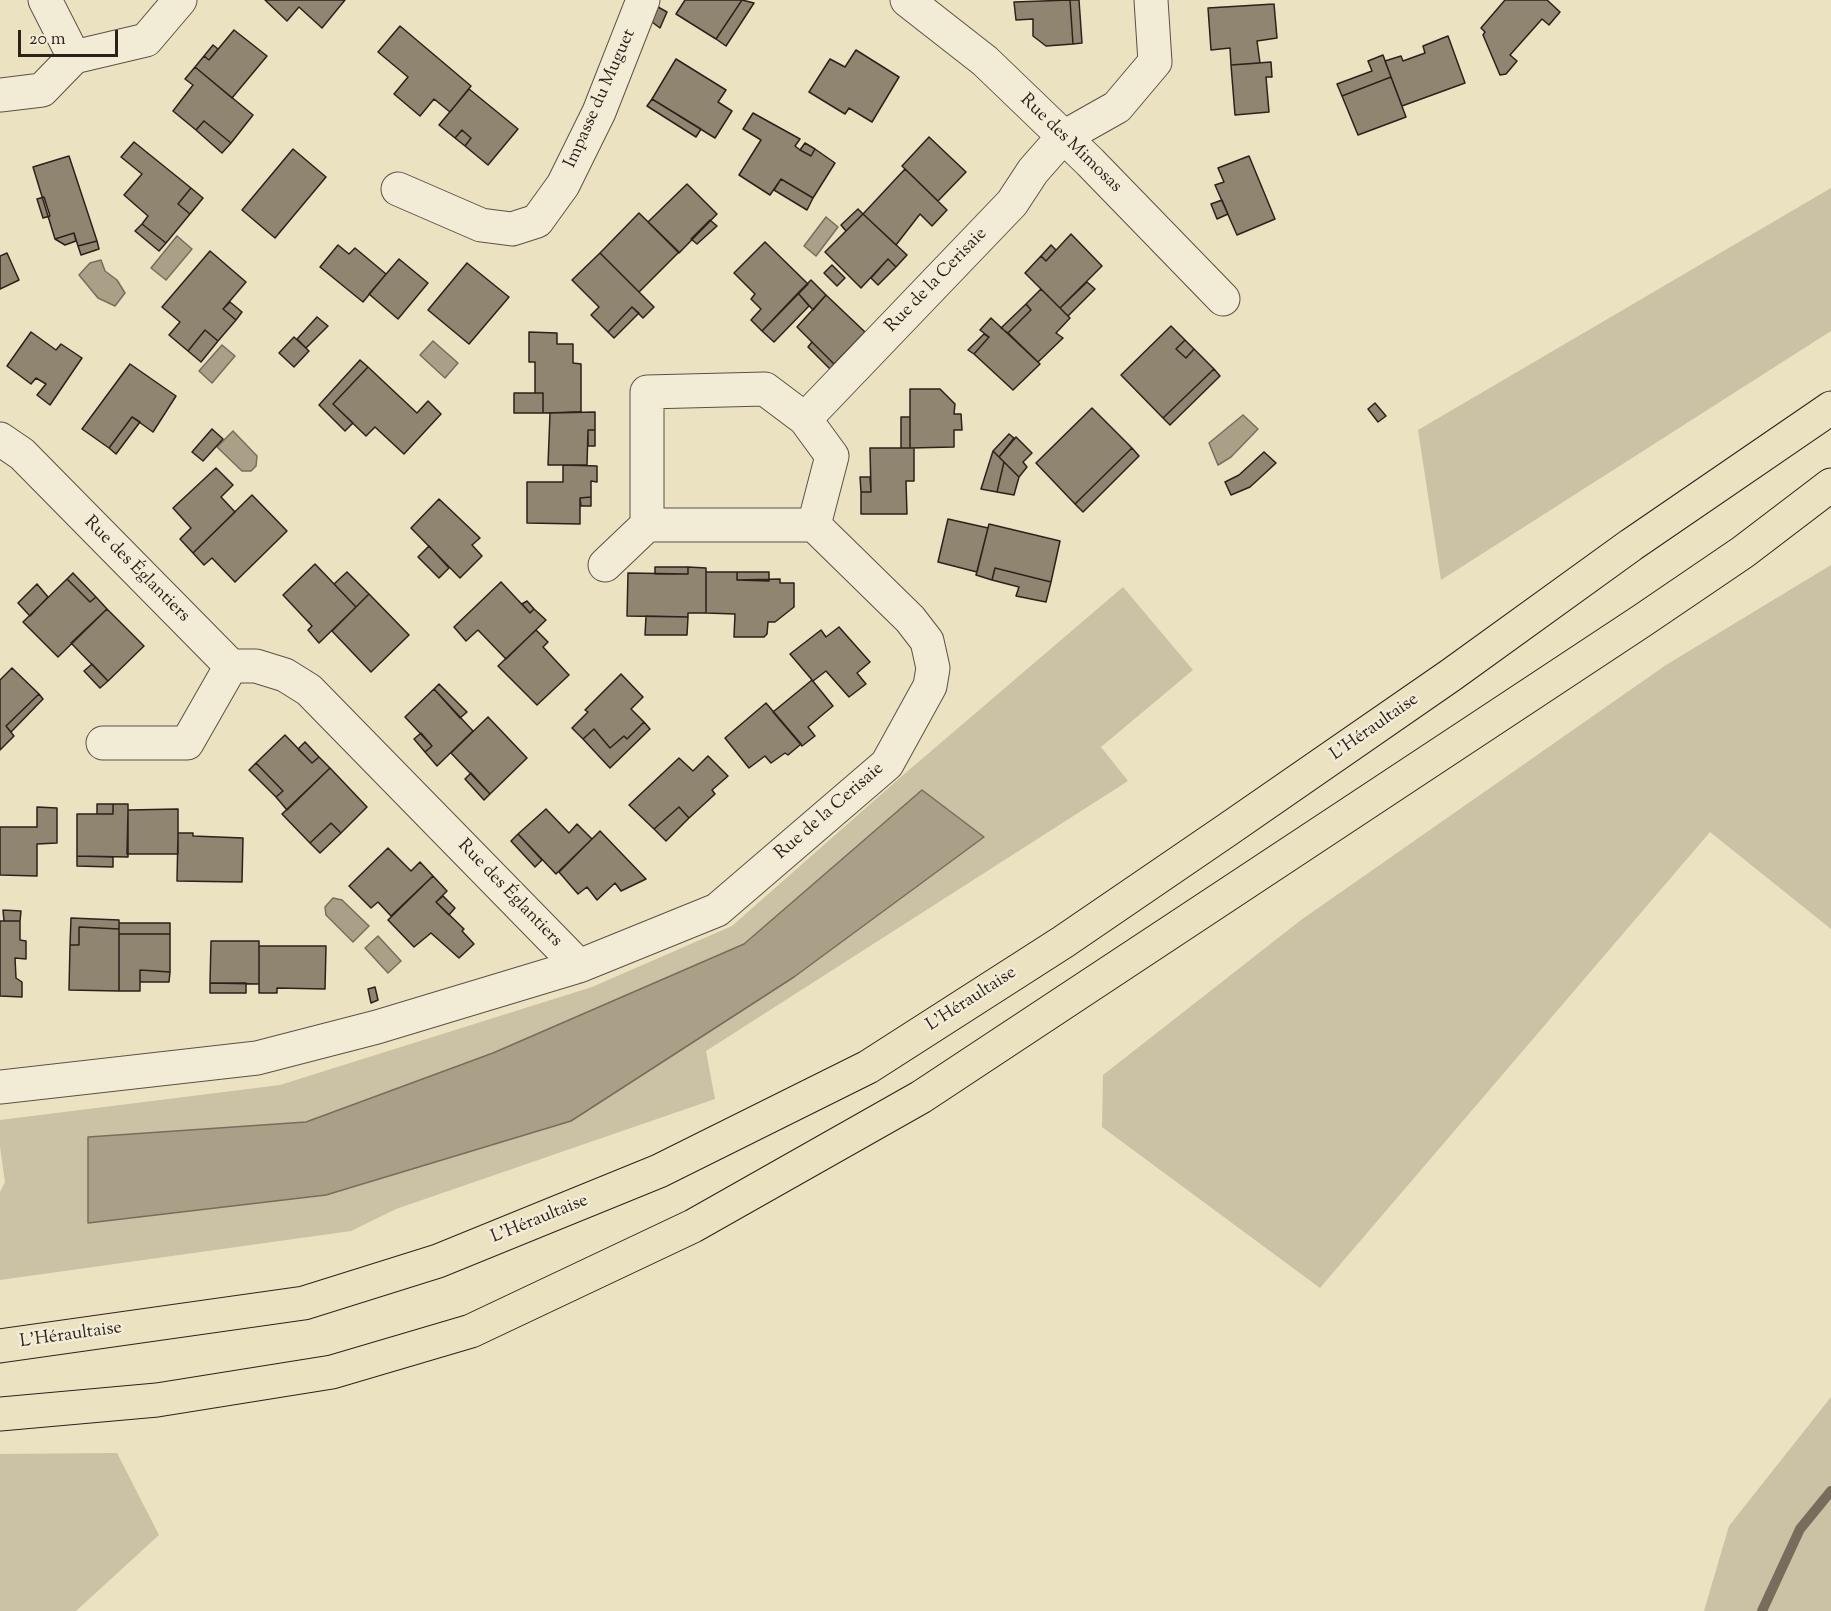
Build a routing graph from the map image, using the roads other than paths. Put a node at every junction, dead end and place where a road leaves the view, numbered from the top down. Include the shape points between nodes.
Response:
1 (45, 0) edge
2 (180, 0) edge
3 (643, 0) edge
4 (907, 0) edge
5 (1151, 0) edge
6 (74, 57) junction
7 (0, 95) edge
8 (1062, 138) junction
9 (398, 189) dead end
10 (1223, 299) dead end
11 (1831, 408) edge
12 (805, 419) junction
13 (0, 439) edge
14 (1831, 485) edge
15 (1831, 496) edge
16 (647, 525) junction
17 (814, 525) junction
18 (1743, 552) junction
19 (605, 566) dead end
20 (231, 666) junction
21 (103, 743) dead end
22 (579, 966) junction
23 (0, 1087) edge
24 (0, 1346) edge
25 (0, 1414) edge

1 - 6 street
2 - 6 street via 146,40
3 - 9 street, Impasse du Muguet via 599,111 563,184 537,221 512,229 481,225
4 - 8 street, Rue des Mimosas via 985,61
5 - 8 street via 1155,62 1117,107
6 - 7 street via 42,90
8 - 10 street, Rue des Mimosas
8 - 12 street, Rue de la Cerisaie via 1012,203
11 - 24 highway, L'Héraultaise via 1227,830 1063,942 868,1067 659,1171 438,1261 304,1303
12 - 16 street via 765,389 647,392
12 - 17 street via 832,456
13 - 20 street, Rue des Églantiers via 22,454
14 - 18 highway
15 - 18 highway
16 - 17 street
16 - 19 street
17 - 22 street, Rue de la Cerisaie via 910,619 927,641 933,668 930,686 887,764 717,910
18 - 25 highway via 921,1098 693,1226 471,1331 332,1372 157,1400
20 - 21 street via 187,743
20 - 22 street, Rue des Églantiers via 256,666 285,675 309,690
22 - 23 street, Rue des Églantiers via 377,1027 257,1058

